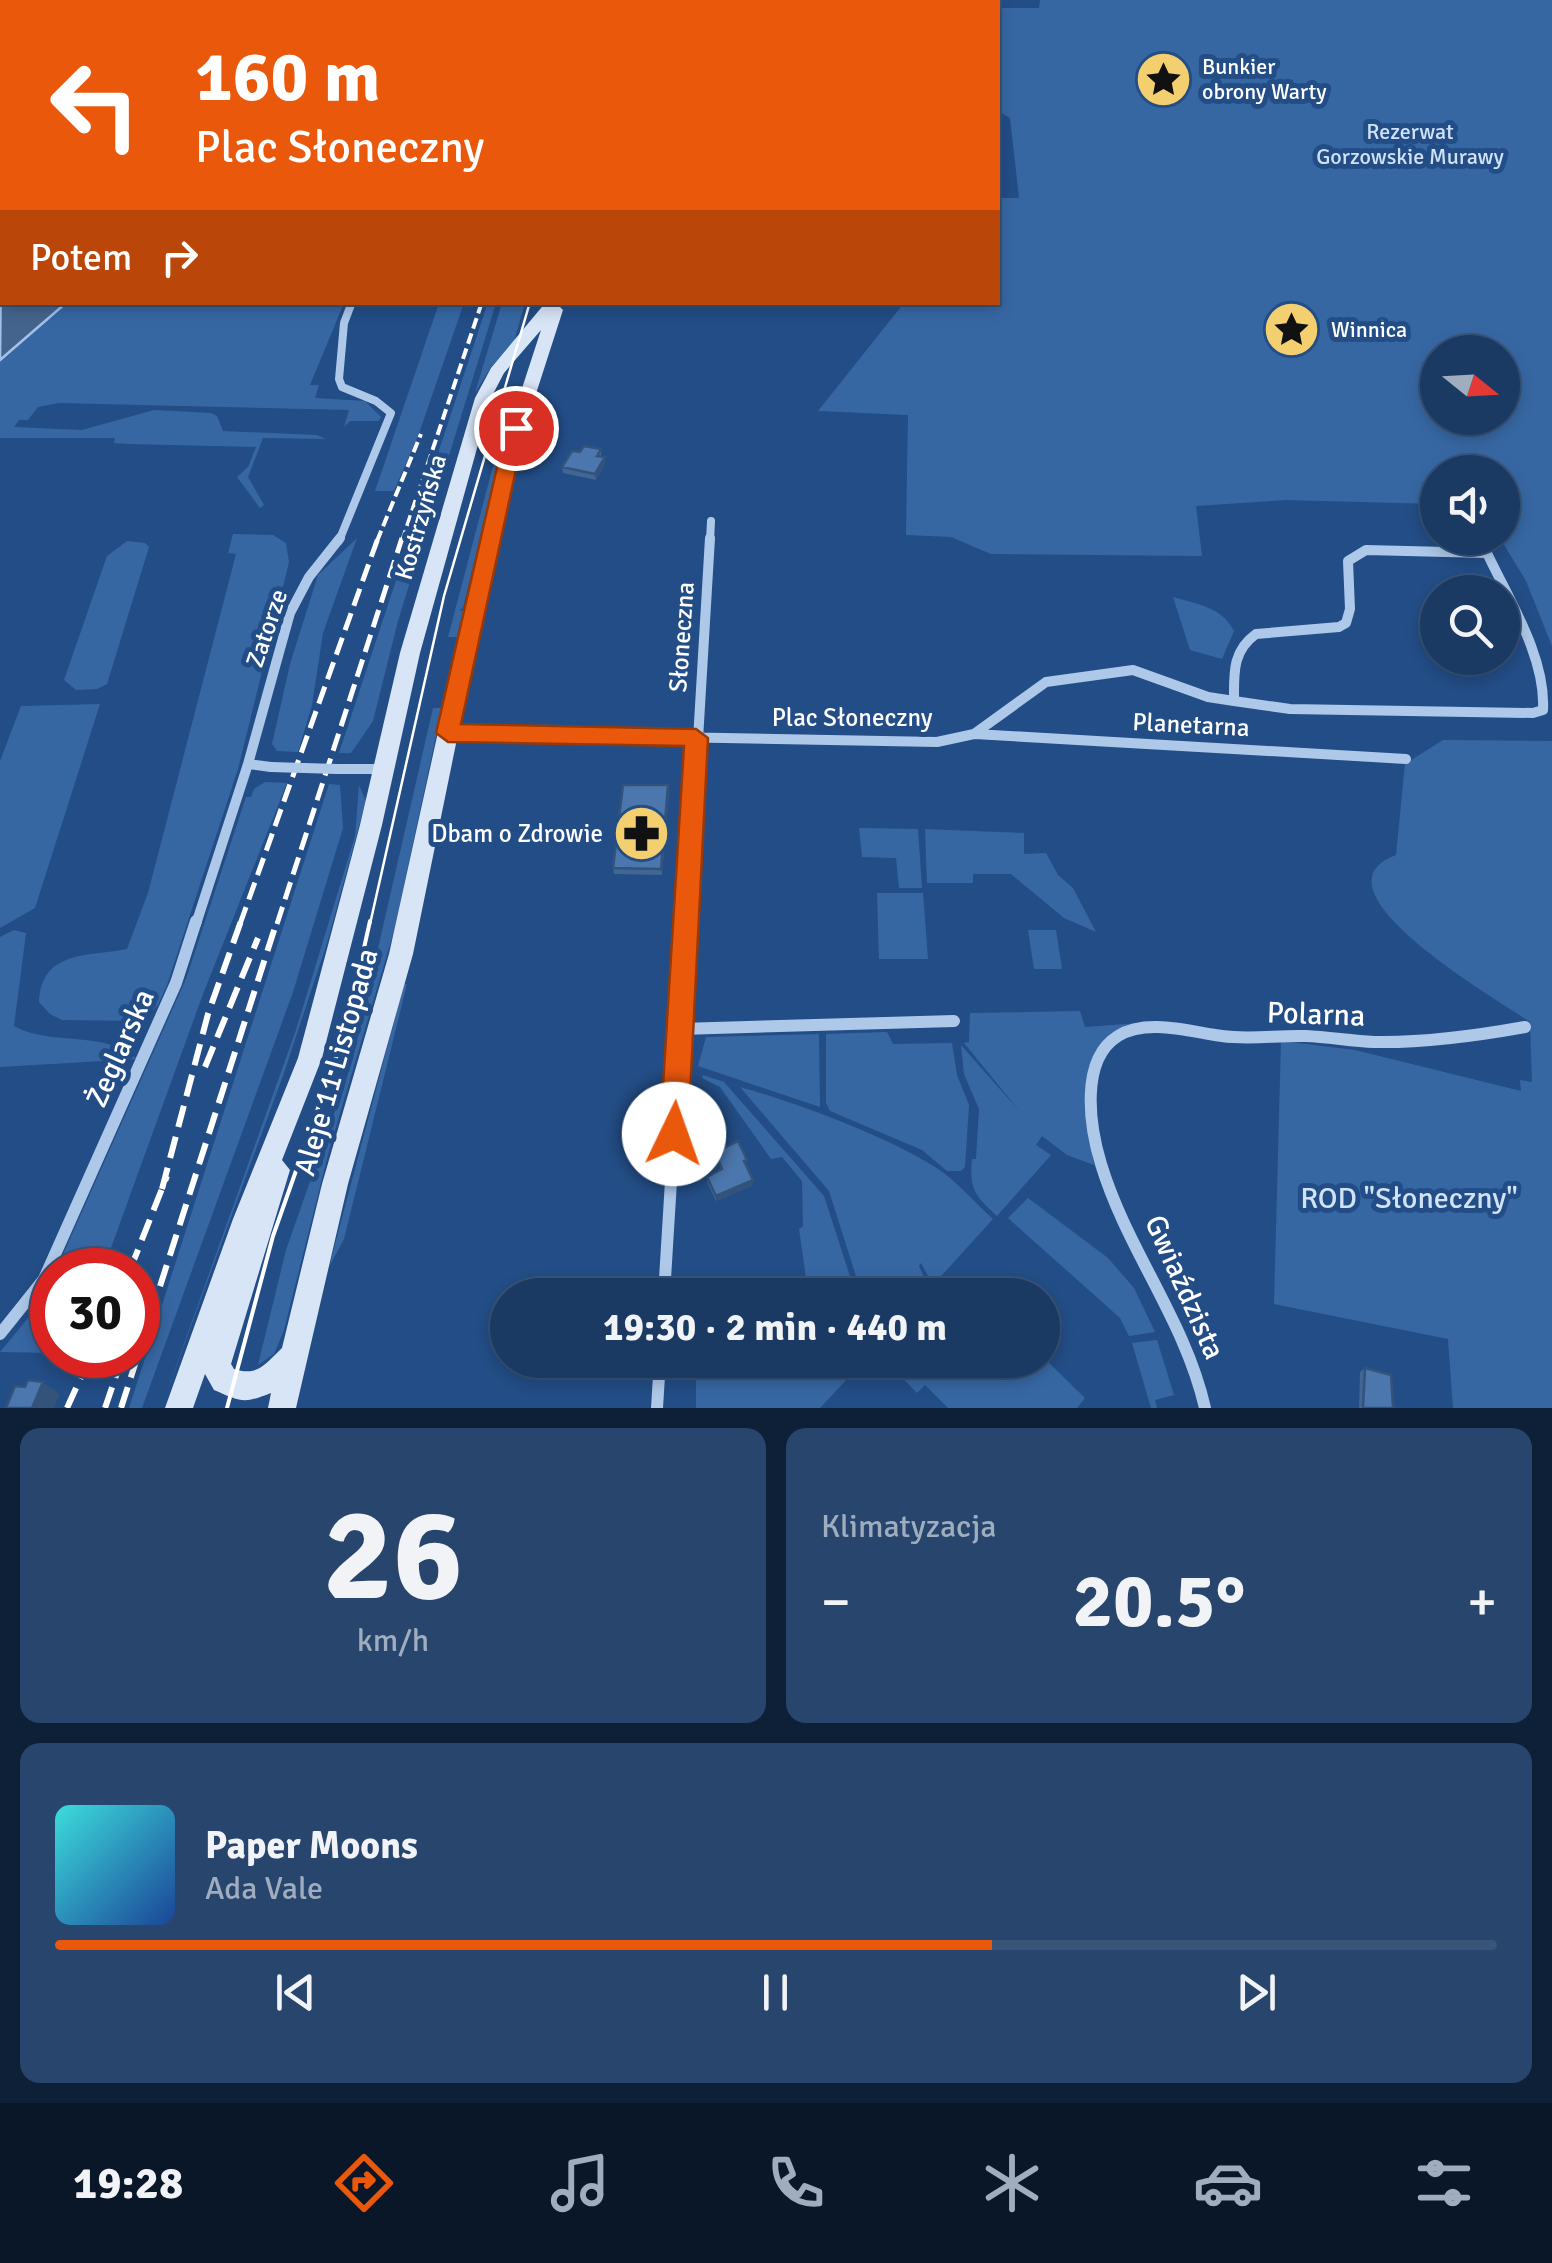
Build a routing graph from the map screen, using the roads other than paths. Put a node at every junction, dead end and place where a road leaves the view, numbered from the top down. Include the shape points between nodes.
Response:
1 (351, 305) edge
2 (553, 305) edge
3 (554, 305) edge
4 (483, 398) junction
5 (523, 404) junction
6 (711, 520) dead end
7 (1234, 702) junction
8 (448, 733) junction
9 (974, 734) junction
10 (696, 738) junction
11 (1406, 759) dead end
12 (248, 764) junction
13 (384, 769) junction
14 (954, 1021) dead end
15 (1525, 1027) dead end
16 (680, 1030) junction
17 (1109, 1045) joint
18 (288, 1120) junction
19 (665, 1278) edge
20 (0, 1334) edge
21 (295, 1347) junction
22 (659, 1378) edge
23 (180, 1408) edge
24 (282, 1408) edge
25 (657, 1408) edge
26 (1205, 1408) edge

1 - 12 street, Zatorze via 342,388 391,412 336,546 308,577 290,613
2 - 4 main road, Kostrzyńska via 496,369
3 - 5 main road, Kostrzyńska
4 - 5 main road via 498,375 518,371 527,379
4 - 13 main road, Kostrzyńska
5 - 8 main road, Kostrzyńska
6 - 10 street, Słoneczna
7 - 7 street, Plac Słoneczny via 1290,710 1532,714 1547,701 1487,553 1366,550 1348,561 1346,623 1244,640 1235,652
7 - 9 street, Plac Słoneczny via 1133,670 1083,675 1046,682
8 - 10 street, Plac Słoneczny
8 - 21 main road, Aleje 11 Listopada via 401,954
9 - 10 street, Plac Słoneczny via 937,742
9 - 11 street, Planetarna
10 - 16 street, Słoneczna
12 - 13 street, bridge
12 - 20 street, Żeglarska via 176,984 144,1059 44,1279
13 - 18 main road, Aleje 11 Listopada via 325,1004
14 - 16 street
15 - 17 street, Polarna via 1451,1040 1373,1042 1142,1030
16 - 19 street, Słoneczna
17 - 26 street, Gwiaździsta via 1096,1068 1090,1109 1110,1190 1177,1330
18 - 21 main road via 270,1200 216,1365 231,1384 256,1387 282,1371
18 - 23 main road, Aleje 11 Listopada
21 - 24 main road, Aleje 11 Listopada
22 - 25 street

